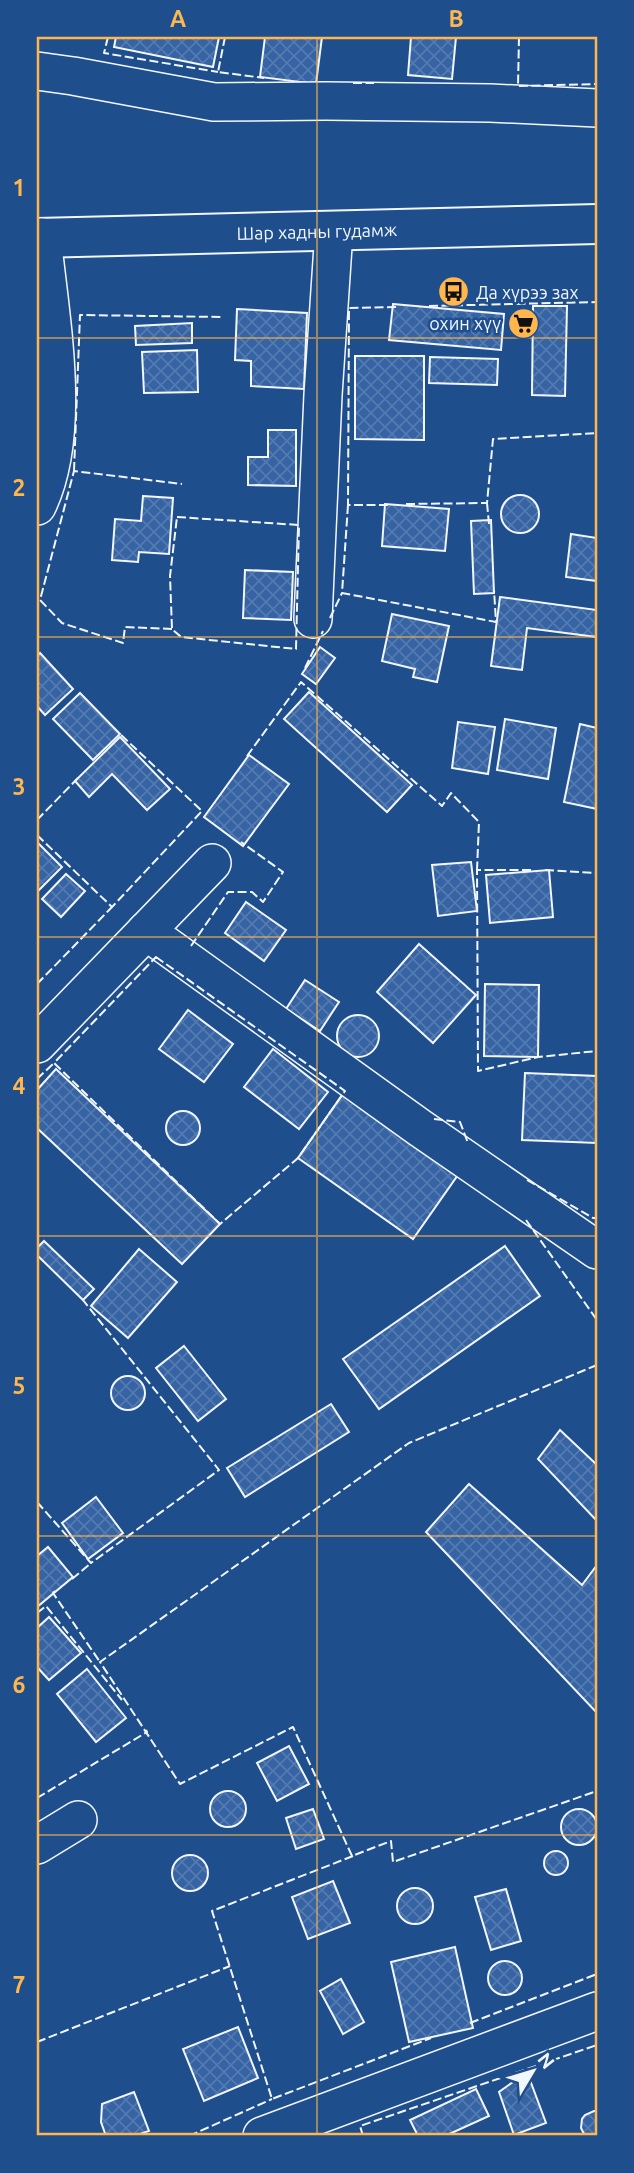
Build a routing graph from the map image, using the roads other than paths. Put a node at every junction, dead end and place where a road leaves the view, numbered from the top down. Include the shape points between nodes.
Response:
1 (37, 71) edge
2 (597, 108) edge
3 (597, 224) edge
4 (334, 231) junction
5 (39, 237) edge
6 (37, 506) edge
7 (313, 619) dead end
8 (212, 863) dead end
9 (146, 930) junction
10 (37, 1044) edge
11 (597, 1250) edge
12 (78, 1820) dead end
13 (37, 1845) edge
14 (597, 2011) edge
15 (333, 2122) edge
16 (261, 2136) edge

1 - 2 street via 214,103 490,103
3 - 4 main road, Шар хадны гудамж
4 - 5 main road, Шар хадны гудамж
4 - 7 street
5 - 6 street via 53,349 56,436
8 - 9 street
9 - 10 street
9 - 11 street via 419,1128
12 - 13 street
14 - 15 street
15 - 16 street

